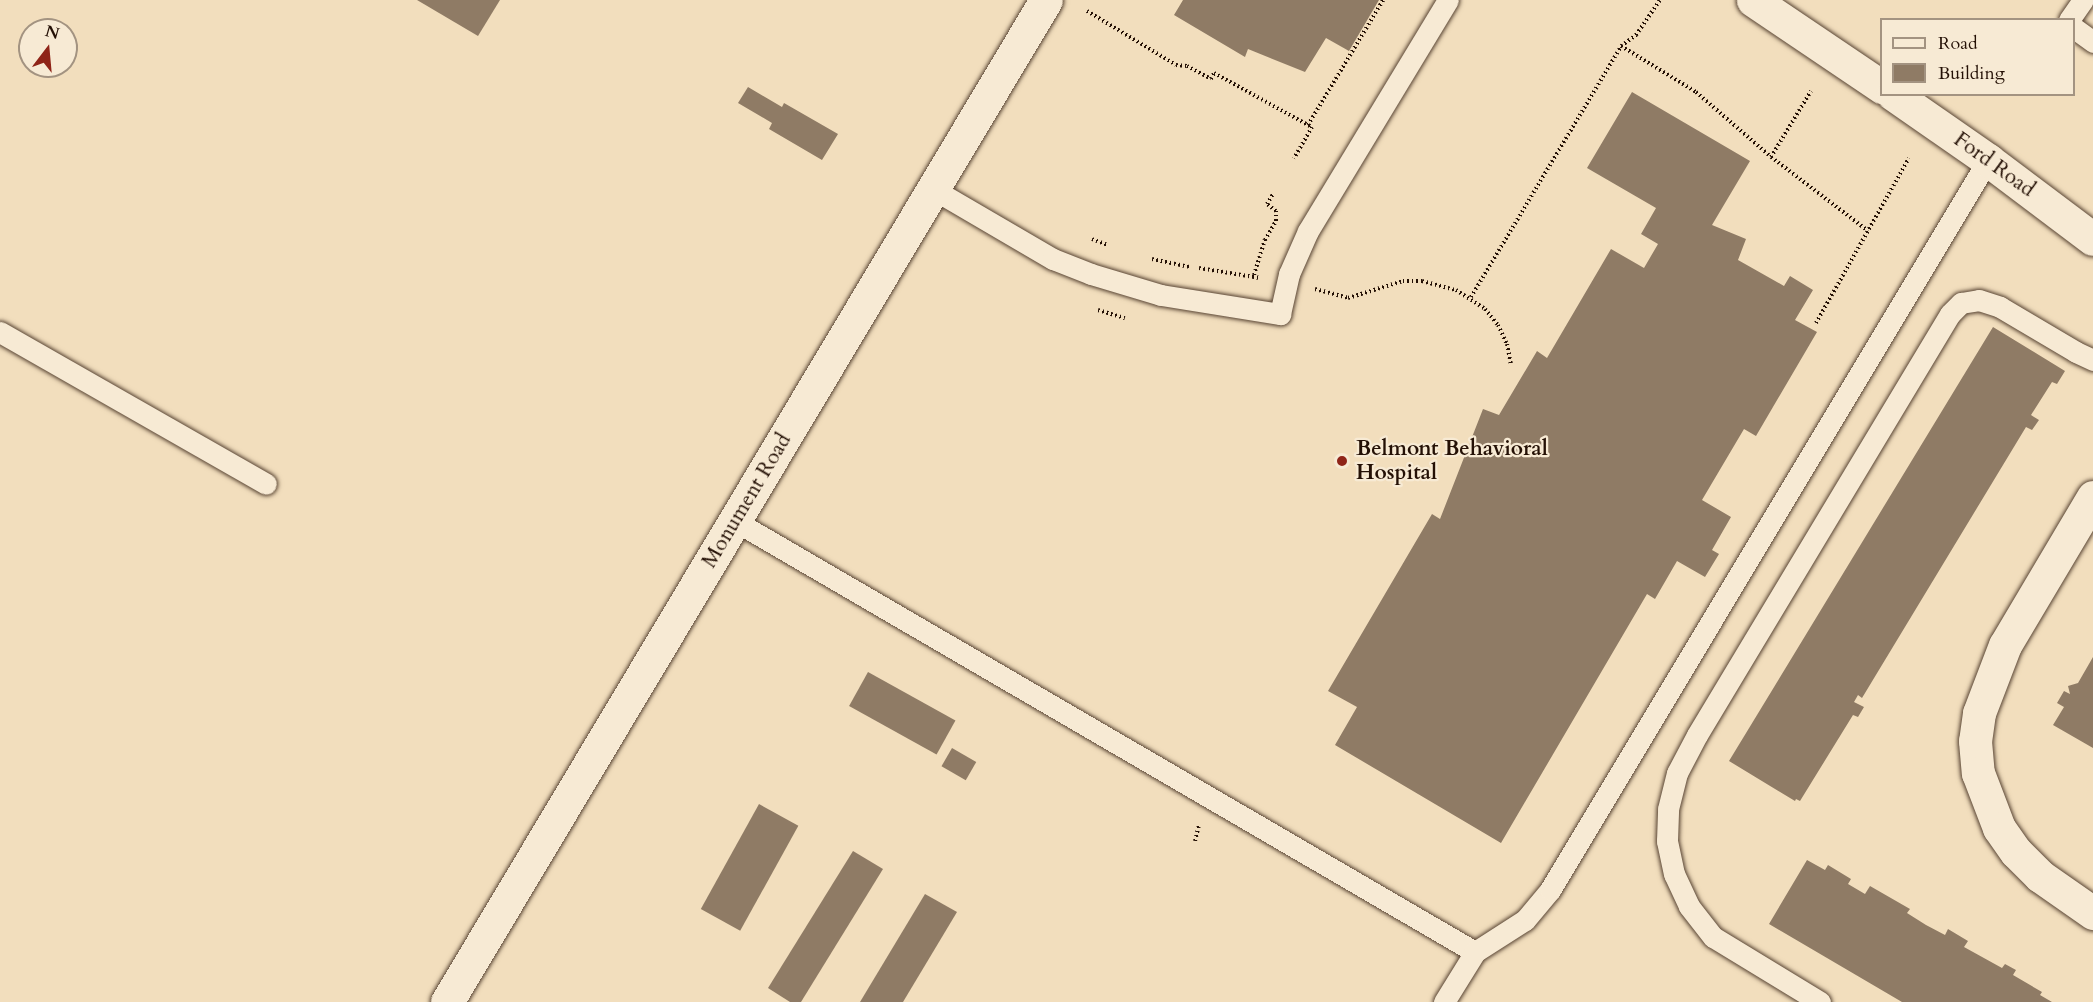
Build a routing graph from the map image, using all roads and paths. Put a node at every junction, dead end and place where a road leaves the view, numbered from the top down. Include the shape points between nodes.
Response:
1 (1046, 0) edge
2 (1383, 0) edge
3 (1449, 0) edge
4 (1660, 0) edge
5 (1754, 0) edge
6 (2083, 0) edge
7 (1087, 11) dead end
8 (2070, 18) edge
9 (2075, 29) edge
10 (2093, 42) edge
11 (1621, 46) junction
12 (1880, 86) edge
13 (1811, 90) dead end
14 (1896, 96) edge
15 (1308, 125) junction
16 (1771, 157) junction
17 (1294, 158) dead end
18 (1909, 158) dead end
19 (1988, 160) junction
20 (933, 189) junction
21 (1273, 194) dead end
22 (1868, 231) junction
23 (1092, 239) dead end
24 (2093, 239) edge
25 (1112, 247) dead end
26 (1145, 257) dead end
27 (1254, 275) junction
28 (1262, 279) dead end
29 (1309, 287) dead end
30 (1470, 297) junction
31 (1816, 322) dead end
32 (0, 332) edge
33 (2093, 360) edge
34 (1512, 364) dead end
35 (266, 484) dead end
36 (2093, 496) edge
37 (735, 521) junction
38 (2091, 906) edge
39 (1475, 952) junction
40 (447, 1002) edge
41 (1444, 1002) edge
42 (1820, 1002) edge

1 - 20 street, Monument Road
2 - 15 path
3 - 20 lane via 1308,231 1289,274 1280,314 1161,295 1091,274 1053,259
4 - 11 path via 1636,35
5 - 12 street
6 - 8 lane
7 - 15 path via 1176,65 1187,66 1211,79 1214,73
9 - 10 lane
11 - 16 path via 1696,92
11 - 30 path
13 - 16 path
14 - 19 street, Ford Road
15 - 17 path via 1312,127
16 - 22 path
18 - 22 path
19 - 24 street, Ford Road
19 - 39 lane via 1550,890 1525,920
20 - 37 street, Monument Road
21 - 27 path via 1267,204 1276,211 1276,221 1264,240
22 - 31 path
23 - 25 path
26 - 27 path
27 - 28 path
29 - 30 path via 1348,298 1390,283 1422,281
30 - 34 path via 1497,325
32 - 35 lane
33 - 42 lane via 2000,307 1979,300 1955,308 1677,773 1668,809 1667,841 1674,874 1689,906 1713,937
36 - 38 street via 2005,645 1982,702 1975,741 1978,773 1999,828 2040,876
37 - 39 lane
37 - 40 street, Monument Road
39 - 41 lane

